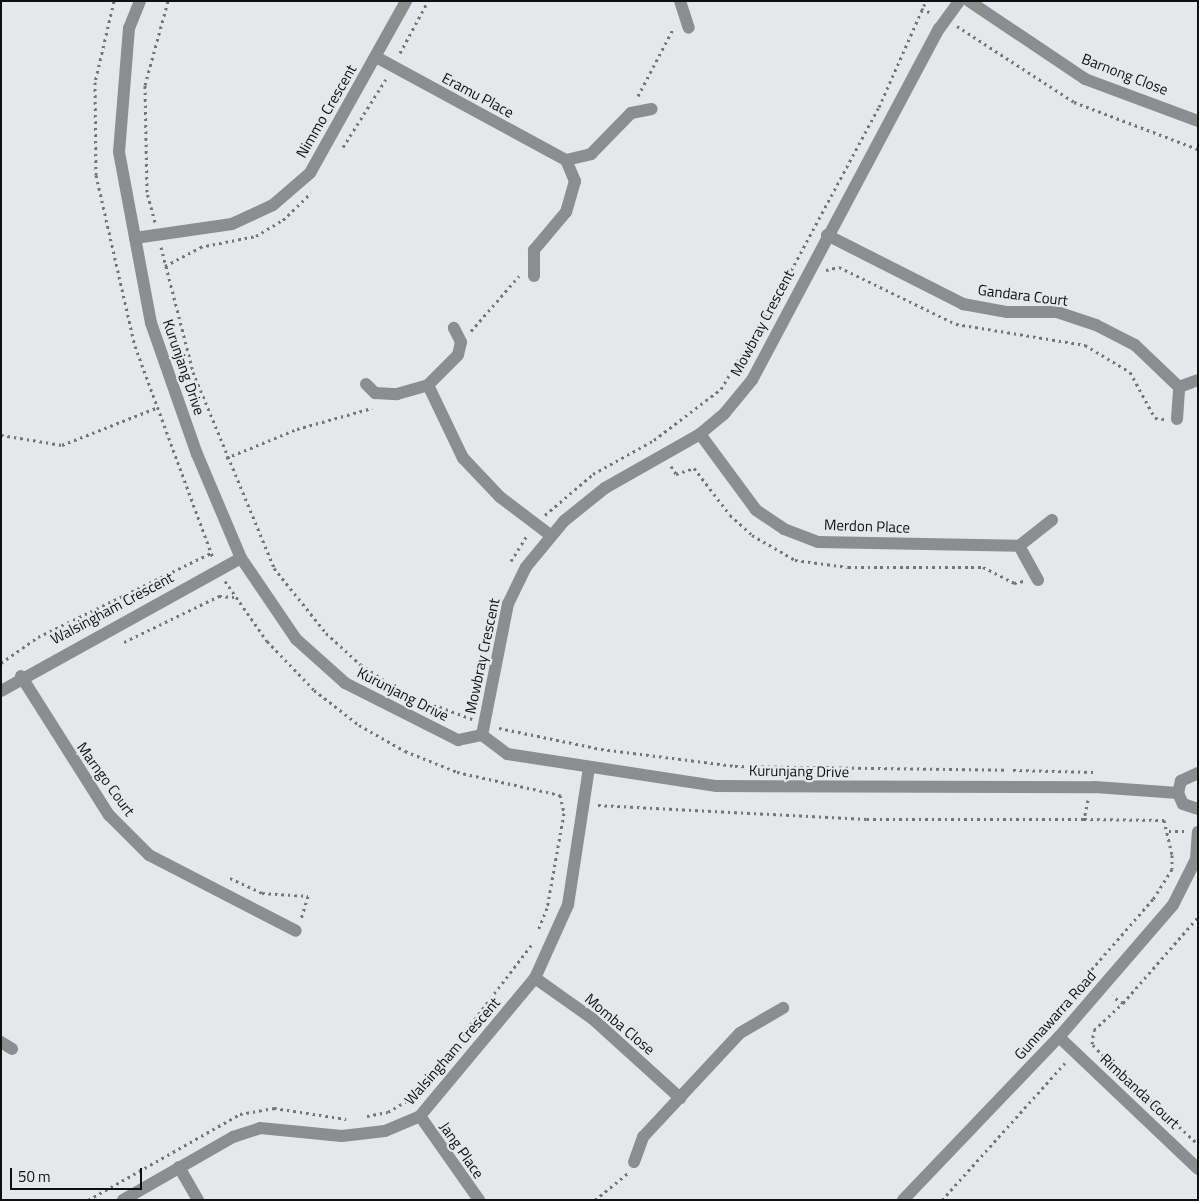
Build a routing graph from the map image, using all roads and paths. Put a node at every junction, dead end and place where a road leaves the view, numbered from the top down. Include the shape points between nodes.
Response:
1 (114, 1) edge
2 (140, 1) edge
3 (168, 1) edge
4 (406, 1) edge
5 (926, 1) edge
6 (959, 1) edge
7 (969, 1) edge
8 (681, 4) edge
9 (921, 9) junction
10 (947, 18) junction
11 (688, 28) dead end
12 (376, 57) junction
13 (652, 109) dead end
14 (624, 119) junction
15 (1198, 121) edge
16 (1198, 149) edge
17 (566, 160) junction
18 (158, 235) junction
19 (827, 235) junction
20 (135, 238) junction
21 (800, 254) junction
22 (813, 262) junction
23 (532, 270) joint
24 (454, 328) dead end
25 (461, 342) junction
26 (1198, 380) edge
27 (366, 384) dead end
28 (428, 385) junction
29 (1179, 387) junction
30 (397, 394) junction
31 (156, 408) junction
32 (1177, 419) joint
33 (700, 434) junction
34 (1, 435) edge
35 (226, 458) junction
36 (1052, 520) dead end
37 (536, 525) junction
38 (550, 535) junction
39 (1019, 546) junction
40 (211, 553) junction
41 (241, 558) junction
42 (509, 565) dead end
43 (219, 569) junction
44 (1038, 580) dead end
45 (234, 597) junction
46 (485, 639) dead end
47 (114, 647) dead end
48 (1, 663) edge
49 (21, 676) junction
50 (1, 691) edge
51 (470, 718) junction
52 (483, 729) junction
53 (589, 768) junction
54 (1198, 773) edge
55 (1091, 787) junction
56 (1178, 793) junction
57 (560, 795) junction
58 (584, 801) junction
59 (1198, 809) edge
60 (1084, 819) junction
61 (1198, 832) edge
62 (220, 873) dead end
63 (1198, 917) edge
64 (296, 932) joint
65 (535, 978) junction
66 (1101, 988) junction
67 (1123, 1004) junction
68 (783, 1008) dead end
69 (1059, 1037) junction
70 (1, 1042) edge
71 (1092, 1044) junction
72 (12, 1049) dead end
73 (1075, 1052) junction
74 (1111, 1064) dead end
75 (429, 1080) dead end
76 (1133, 1084) dead end
77 (423, 1087) dead end
78 (680, 1098) junction
79 (420, 1116) junction
80 (360, 1118) dead end
81 (350, 1120) dead end
82 (1198, 1144) edge
83 (634, 1162) joint
84 (179, 1167) junction
85 (1198, 1168) edge
86 (88, 1200) edge
87 (123, 1200) edge
88 (198, 1200) edge
89 (479, 1200) edge
90 (594, 1200) edge
91 (903, 1200) edge
92 (942, 1200) edge

1 - 31 path via 95,82 96,175 109,246
2 - 20 street, Kurunjang Drive via 129,28 120,96 119,152
3 - 18 path via 145,85 147,192
4 - 12 street, Nimmo Crescent
5 - 9 path
6 - 10 street, Mowbray Crescent
7 - 15 street, Barnong Close via 1085,79
8 - 11 street
8 - 14 path via 660,63
9 - 10 path
9 - 21 path via 887,90
10 - 16 path via 1074,102
10 - 19 street, Mowbray Crescent
12 - 17 street, Eramu Place
12 - 18 street, Nimmo Crescent via 310,173 273,205 232,224
13 - 14 street
14 - 17 street via 591,154
17 - 23 street via 575,181 566,212 534,250
18 - 20 street, Nimmo Crescent
18 - 35 path via 192,372
19 - 22 street, Mowbray Crescent
19 - 29 street, Gandara Court via 964,304 1006,312 1057,312 1096,325 1135,345
20 - 41 street, Kurunjang Drive via 151,323 197,454
21 - 22 path
21 - 37 path via 721,389 654,440 593,474
22 - 32 path via 830,272 839,267 956,324 1085,345 1130,372 1155,418
22 - 33 street, Mowbray Crescent via 752,380 724,414
23 - 25 path
24 - 25 street
25 - 28 street via 458,355
26 - 29 street
27 - 30 street via 375,392
28 - 30 street
28 - 37 street via 463,458 500,497
29 - 32 street
30 - 35 path via 374,408 296,429
31 - 34 path via 62,445
31 - 40 path
33 - 38 street, Mowbray Crescent via 605,488
33 - 39 street, Merdon Place via 756,510 784,529 818,542
35 - 51 path via 274,568 326,633 360,664 403,693
36 - 39 street
37 - 38 street
37 - 42 path via 516,549
38 - 52 street, Mowbray Crescent via 526,566 508,604
39 - 44 street
40 - 43 path
40 - 48 path via 38,637
41 - 43 street, Walsingham Crescent
41 - 52 street, Kurunjang Drive via 296,639 345,683 458,740
43 - 45 path
43 - 49 street, Walsingham Crescent
45 - 47 path via 219,596
45 - 57 path via 314,690 359,725 405,751 458,772
46 - 51 path
49 - 50 street, Walsingham Crescent
49 - 64 street, Marngo Court via 109,815 149,855
51 - 52 path
52 - 53 street, Kurunjang Drive via 507,754
52 - 55 path via 735,766 1094,770
53 - 55 street, Kurunjang Drive via 716,786
53 - 58 street, Walsingham Crescent
54 - 56 street via 1181,781
55 - 56 street, Kurunjang Drive
55 - 60 path
56 - 59 street via 1183,804
57 - 58 path
57 - 75 path via 564,813 547,908 534,942
58 - 60 path via 616,809 867,819
58 - 65 street, Walsingham Crescent via 568,905
60 - 66 path via 1164,820 1172,855 1172,869 1153,899 1085,977
61 - 66 street, Gunnawarra Road via 1196,859 1173,905
62 - 64 path via 262,893 308,896
63 - 67 path
65 - 78 street, Momba Close via 594,1019
65 - 79 street, Walsingham Crescent
66 - 67 path
66 - 69 street, Gunnawarra Road
67 - 71 path via 1094,1030
68 - 78 street via 740,1033
69 - 73 street, Rimbanda Court
69 - 91 street, Gunnawarra Road
70 - 72 street
71 - 73 path via 1083,1044
71 - 74 path
73 - 85 street, Rimbanda Court
73 - 92 path
76 - 82 path
77 - 80 path via 388,1112
78 - 83 street via 643,1137
79 - 84 street, Walsingham Crescent via 386,1131 342,1136 260,1128 233,1137
79 - 89 street, Jang Place
81 - 86 path via 274,1108 240,1114
83 - 90 path via 627,1175
84 - 87 street, Walsingham Crescent
84 - 88 street

